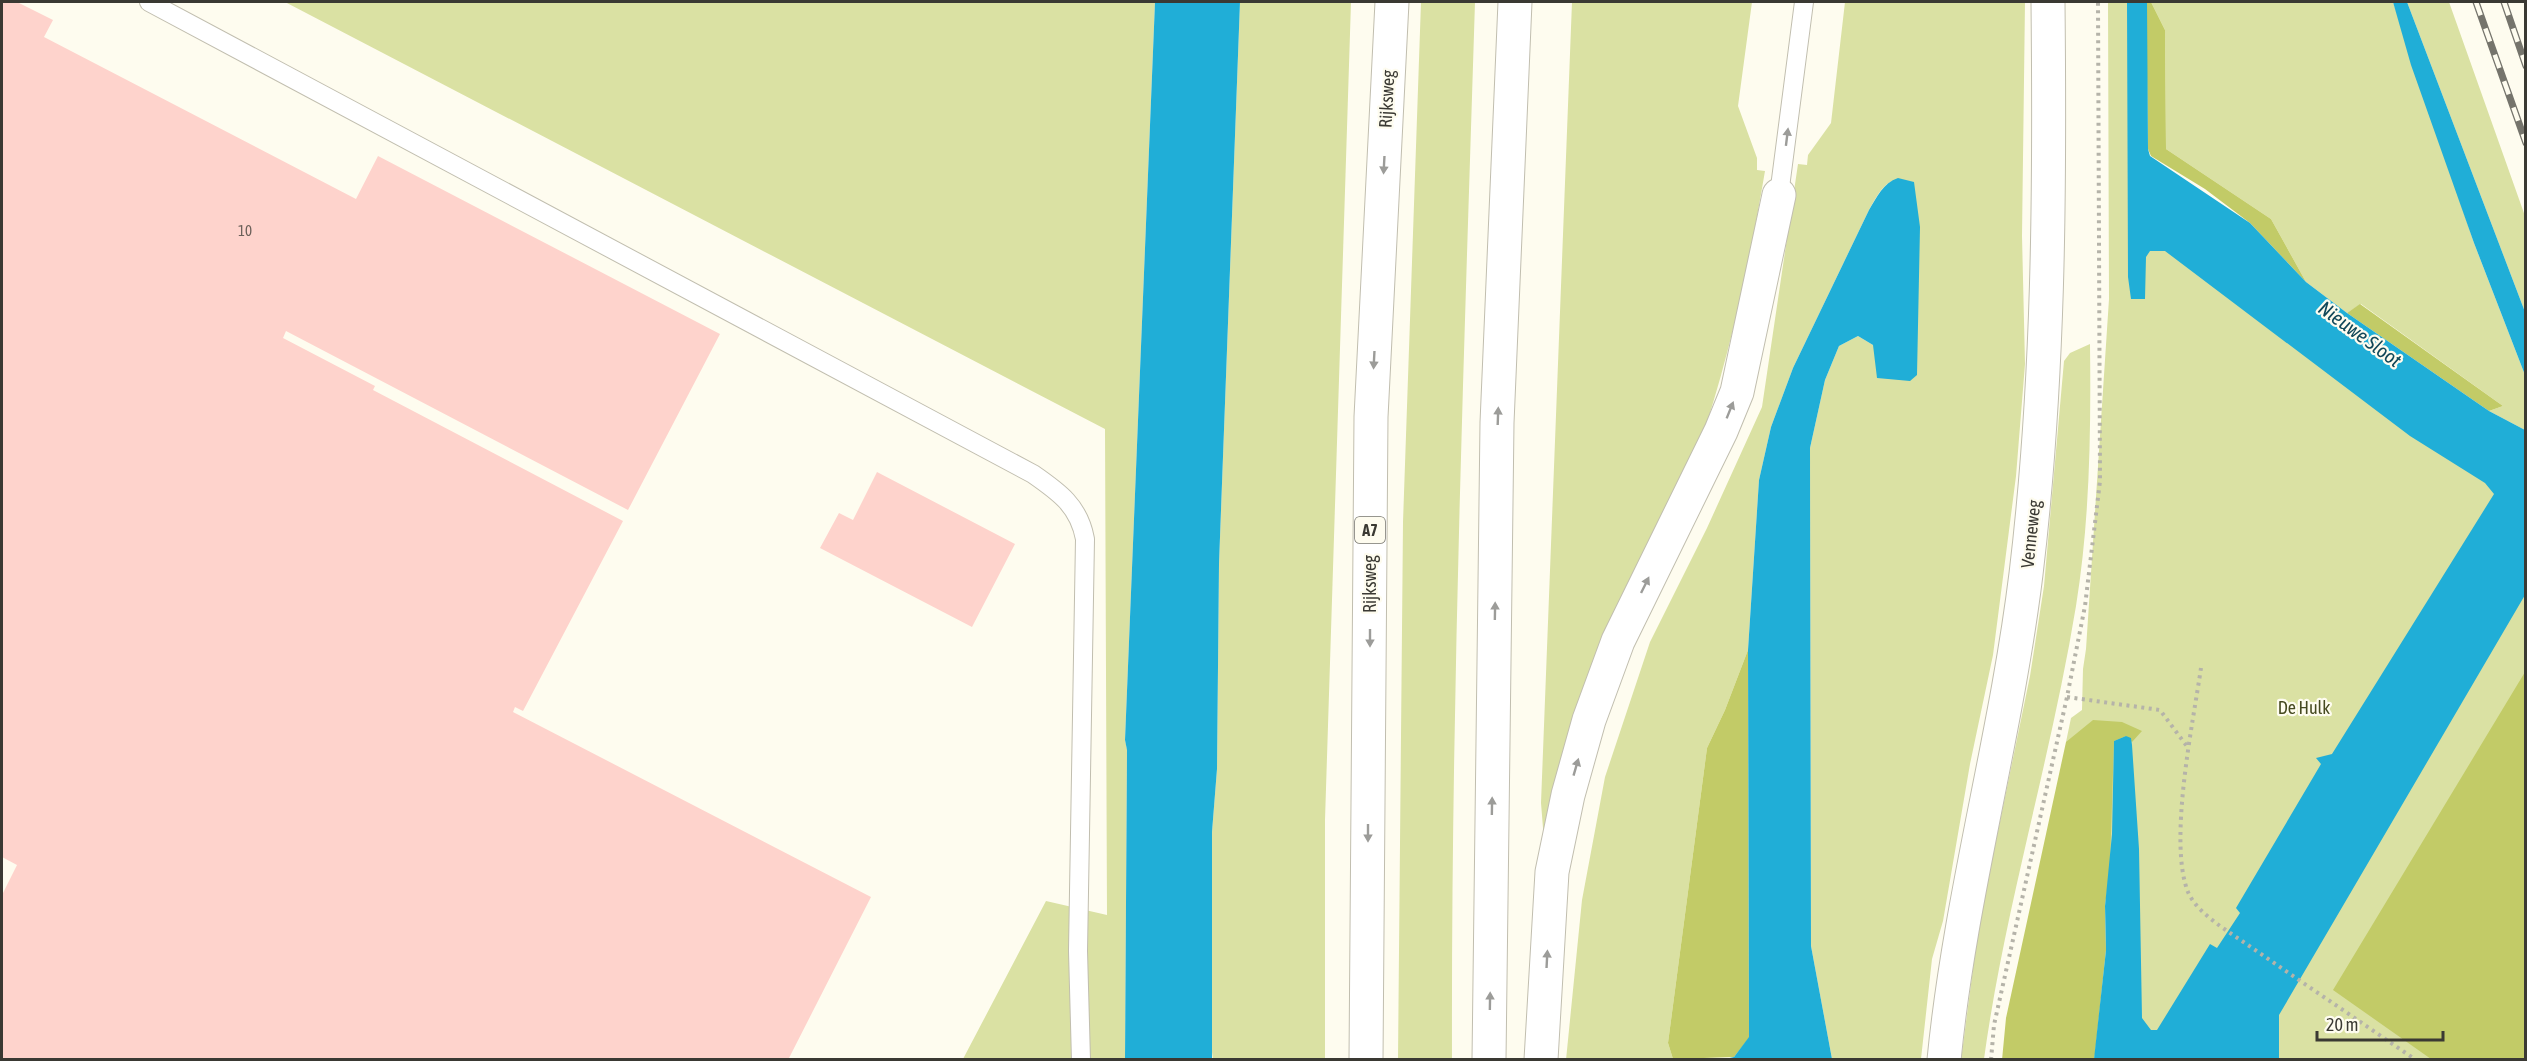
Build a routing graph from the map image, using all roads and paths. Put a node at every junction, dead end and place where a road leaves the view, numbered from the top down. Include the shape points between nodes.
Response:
1 (149, 2) edge
2 (1392, 2) edge
3 (1515, 2) edge
4 (1804, 2) edge
5 (2048, 2) edge
6 (1779, 195) joint
7 (2201, 668) dead end
8 (2067, 697) dead end
9 (2189, 749) junction
10 (1081, 1059) edge
11 (1366, 1059) edge
12 (1489, 1059) edge
13 (1541, 1059) edge
14 (1944, 1059) edge
15 (2416, 1059) edge

1 - 10 lane via 1033,474 1071,502 1085,539 1078,951
2 -> 11 main road, Rijksweg / A7 via 1371,417
12 -> 3 main road via 1497,423
6 -> 4 lane
5 - 14 main road, Venneweg via 2047,332 2039,457 2010,678 1958,947
13 -> 6 main road via 1552,872 1580,752 1618,641 1737,392
7 - 9 path
8 - 9 path via 2160,710
9 - 15 path via 2181,862 2189,895 2220,926

